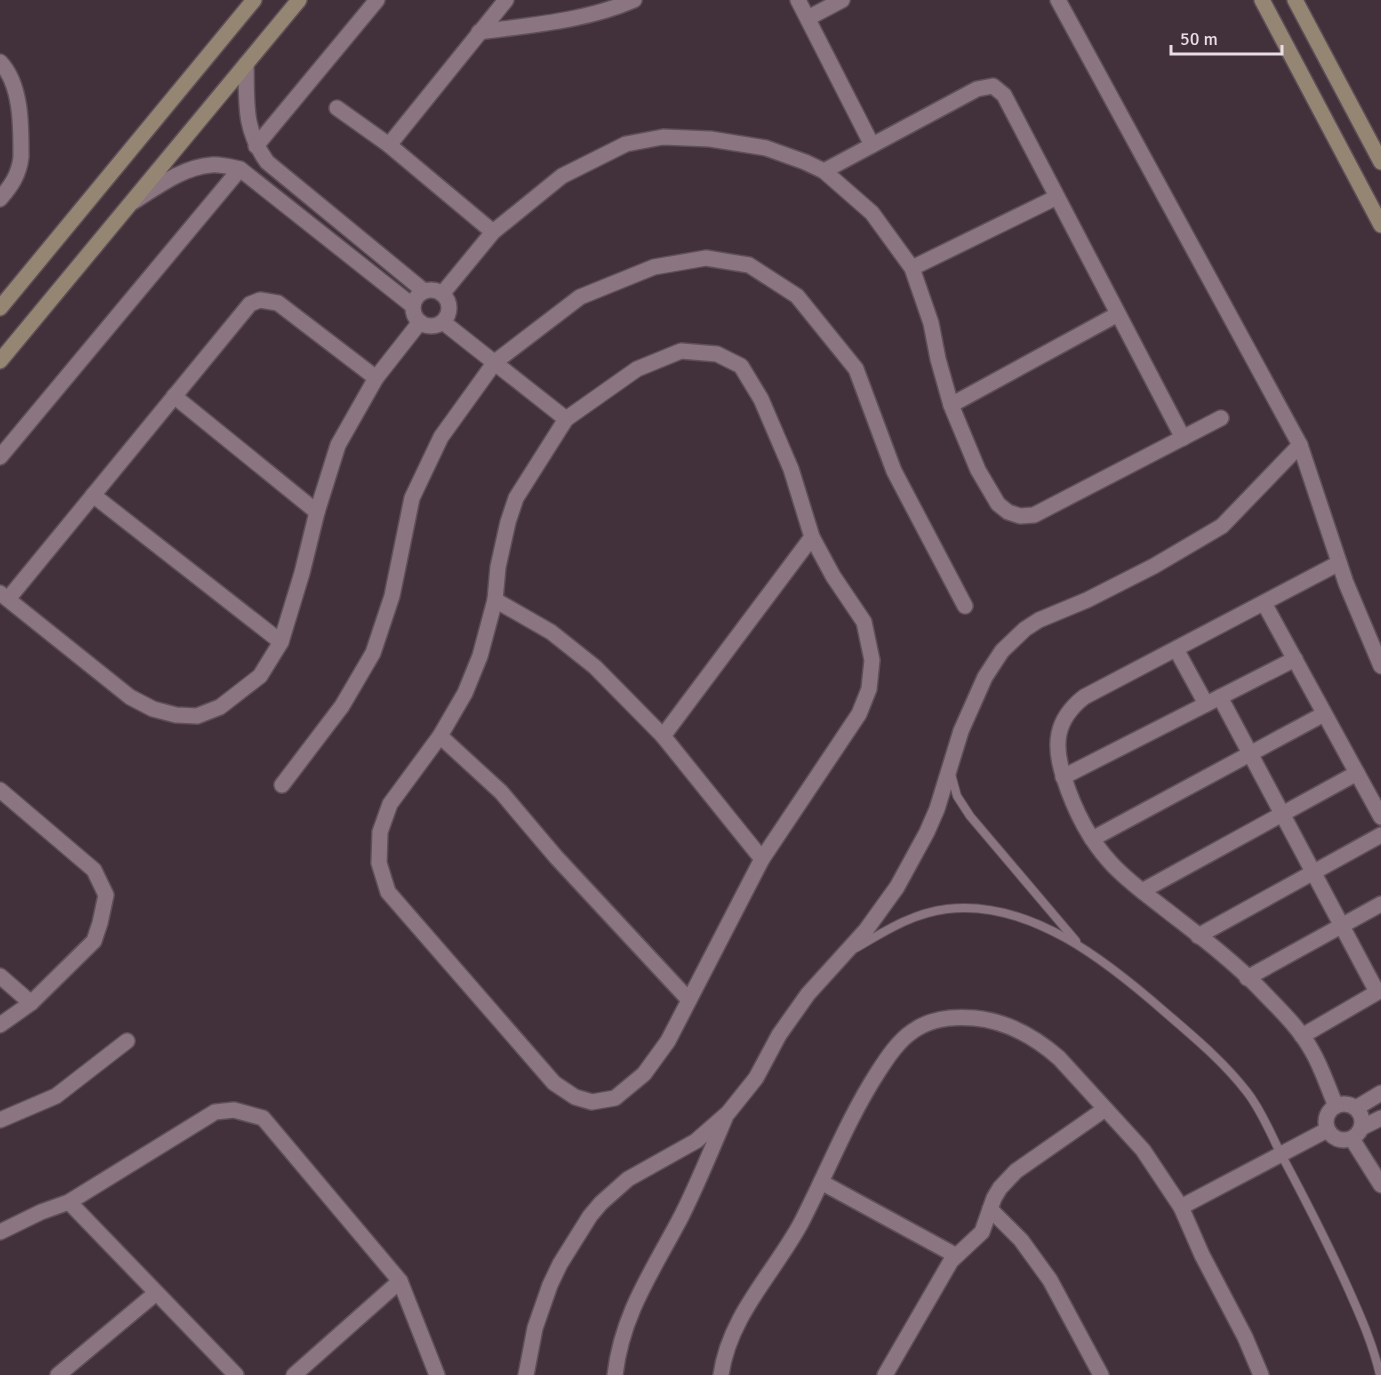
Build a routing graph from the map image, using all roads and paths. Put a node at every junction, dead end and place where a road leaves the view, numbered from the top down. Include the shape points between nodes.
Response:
1 (254, 0) edge
2 (299, 0) edge
3 (377, 0) edge
4 (506, 0) edge
5 (634, 0) edge
6 (798, 0) edge
7 (842, 0) edge
8 (1058, 0) edge
9 (1262, 0) edge
10 (1295, 0) edge
11 (808, 18) junction
12 (479, 32) junction
13 (0, 62) edge
14 (246, 63) junction
15 (338, 108) dead end
16 (389, 145) junction
17 (872, 145) junction
18 (256, 146) junction
19 (1381, 162) edge
20 (240, 169) junction
21 (824, 171) junction
22 (1057, 197) junction
23 (0, 199) edge
24 (131, 203) junction
25 (1381, 225) edge
26 (493, 232) junction
27 (912, 268) junction
28 (424, 291) junction
29 (442, 294) junction
30 (413, 306) junction
31 (0, 308) edge
32 (1118, 314) junction
33 (420, 322) junction
34 (443, 322) junction
35 (0, 361) edge
36 (495, 362) junction
37 (376, 378) junction
38 (174, 396) junction
39 (951, 405) junction
40 (1221, 418) dead end
41 (566, 419) junction
42 (1182, 438) junction
43 (1300, 445) junction
44 (0, 457) edge
45 (93, 495) junction
46 (316, 512) junction
47 (812, 537) junction
48 (1339, 563) junction
49 (4, 596) edge
50 (495, 600) junction
51 (1264, 603) junction
52 (965, 606) dead end
53 (281, 642) junction
54 (1176, 649) junction
55 (1295, 659) junction
56 (1381, 666) edge
57 (1220, 697) junction
58 (1206, 704) junction
59 (1324, 714) junction
60 (440, 736) junction
61 (663, 736) junction
62 (1251, 753) junction
63 (949, 765) junction
64 (1357, 772) junction
65 (1063, 777) junction
66 (282, 785) dead end
67 (0, 790) edge
68 (1282, 814) junction
69 (1381, 817) edge
70 (1381, 836) edge
71 (1092, 839) junction
72 (762, 860) junction
73 (1314, 872) junction
74 (1142, 891) junction
75 (1381, 904) edge
76 (1342, 926) junction
77 (1198, 936) junction
78 (1078, 944) junction
79 (840, 958) junction
80 (0, 976) edge
81 (1247, 978) junction
82 (1379, 991) edge
83 (689, 1000) junction
84 (31, 1003) junction
85 (0, 1025) edge
86 (1302, 1036) junction
87 (127, 1041) dead end
88 (1381, 1093) edge
89 (1336, 1106) junction
90 (1356, 1108) junction
91 (1105, 1109) junction
92 (728, 1113) junction
93 (1381, 1118) edge
94 (0, 1120) edge
95 (1327, 1131) junction
96 (1356, 1134) junction
97 (1281, 1155) junction
98 (820, 1182) junction
99 (1381, 1185) edge
100 (69, 1202) junction
101 (1181, 1207) junction
102 (990, 1209) junction
103 (0, 1232) edge
104 (955, 1256) junction
105 (400, 1281) junction
106 (156, 1293) junction
107 (58, 1375) edge
108 (236, 1375) edge
109 (294, 1375) edge
110 (437, 1375) edge
111 (526, 1375) edge
112 (615, 1375) edge
113 (721, 1375) edge
114 (885, 1375) edge
115 (1101, 1375) edge
116 (1261, 1375) edge
117 (1380, 1375) edge

1 - 31 street
2 - 14 street
3 - 18 street
4 - 12 street
5 - 12 street via 557,22
6 - 11 street
7 - 11 street
8 - 43 street
9 - 25 street
10 - 19 street
11 - 17 street
12 - 16 street
13 - 23 street via 12,77 17,92 21,147 17,176
14 - 18 street via 248,121
14 - 24 street
15 - 16 street
16 - 26 street
17 - 21 street
17 - 22 street via 977,88 993,87 1004,95
18 - 28 street via 267,162
20 - 24 street via 212,164 190,170
20 - 30 street
20 - 44 street
21 - 26 street via 766,148 710,139 663,137 626,144 562,176
21 - 27 street via 872,213
22 - 27 street
22 - 32 street
24 - 35 street
26 - 29 street
27 - 39 street via 931,323
28 - 29 street
28 - 30 street
29 - 34 street via 449,304
30 - 33 street
32 - 39 street
32 - 42 street
33 - 34 street via 432,326
33 - 37 street
34 - 36 street
36 - 41 street
36 - 52 street via 580,297 654,267 706,258 749,265 796,296 856,369 894,471
36 - 66 street via 441,437 412,498 392,596 372,653 342,706
37 - 38 street via 278,303 260,300 250,304
37 - 46 street via 338,445
38 - 45 street
38 - 46 street
39 - 42 street via 978,470 998,504 1020,516 1034,515
40 - 42 street
41 - 47 street via 637,369 681,351 717,354 741,366 761,399 791,468
41 - 50 street via 516,498 498,567
43 - 48 street
43 - 63 street via 1222,526 1154,566 1039,620 1012,640 985,677
45 - 49 street
45 - 53 street
46 - 53 street
47 - 61 street
47 - 72 street via 864,622 872,660 869,689 859,714
48 - 51 street
48 - 56 street
49 - 53 street via 130,697 176,715 197,716 220,707 260,676
50 - 60 street via 480,656 465,693
50 - 61 street via 551,632 578,653
51 - 54 street
51 - 55 street
54 - 58 street
54 - 65 street via 1076,704 1063,721 1057,741
55 - 57 street
55 - 59 street
57 - 58 street
57 - 62 street
58 - 65 street
59 - 62 street
59 - 64 street
60 - 83 street via 501,792
60 - 83 street via 390,804 380,832 379,863 388,892 554,1083 575,1097 592,1102 615,1098 644,1074 668,1041
61 - 72 street
62 - 68 street
62 - 71 street
63 - 78 lane via 957,796 970,816
63 - 79 street via 937,809 915,858 866,930
64 - 68 street
64 - 69 street
65 - 71 street
67 - 84 street via 94,870 106,895 94,941
68 - 73 street
68 - 74 street
70 - 73 street
71 - 74 street via 1115,868
72 - 83 street
73 - 76 street
73 - 77 street
74 - 77 street
75 - 76 street
76 - 81 street
76 - 82 street
77 - 81 street
78 - 79 lane via 1008,914 948,908 898,923
78 - 97 lane via 1124,977 1215,1056 1247,1093
79 - 92 street via 808,994 779,1035 756,1078
80 - 84 street
81 - 86 street
82 - 86 street
84 - 85 street
86 - 89 street via 1313,1051
87 - 94 street via 56,1096
88 - 90 street
89 - 90 street
89 - 95 street via 1326,1116
90 - 96 street via 1360,1114
91 - 98 street via 1059,1058 1032,1036 982,1019 942,1018 913,1031 887,1058 853,1114
91 - 101 street via 1143,1150
91 - 102 street via 1016,1171 1000,1188
92 - 111 street via 696,1140 628,1179 590,1216 550,1285 535,1328
92 - 112 street via 683,1212 634,1304 621,1339
93 - 96 street
95 - 96 street via 1338,1140
95 - 97 street
96 - 99 street
97 - 101 street
97 - 117 lane via 1312,1210 1364,1324
98 - 104 street
98 - 113 street via 799,1225 738,1321
100 - 103 street
100 - 105 street via 215,1112 234,1110 263,1118
100 - 106 street
101 - 116 street
102 - 104 street via 982,1232
102 - 115 street via 1021,1240 1050,1280
104 - 114 street
105 - 109 street
105 - 110 street
106 - 107 street
106 - 108 street

